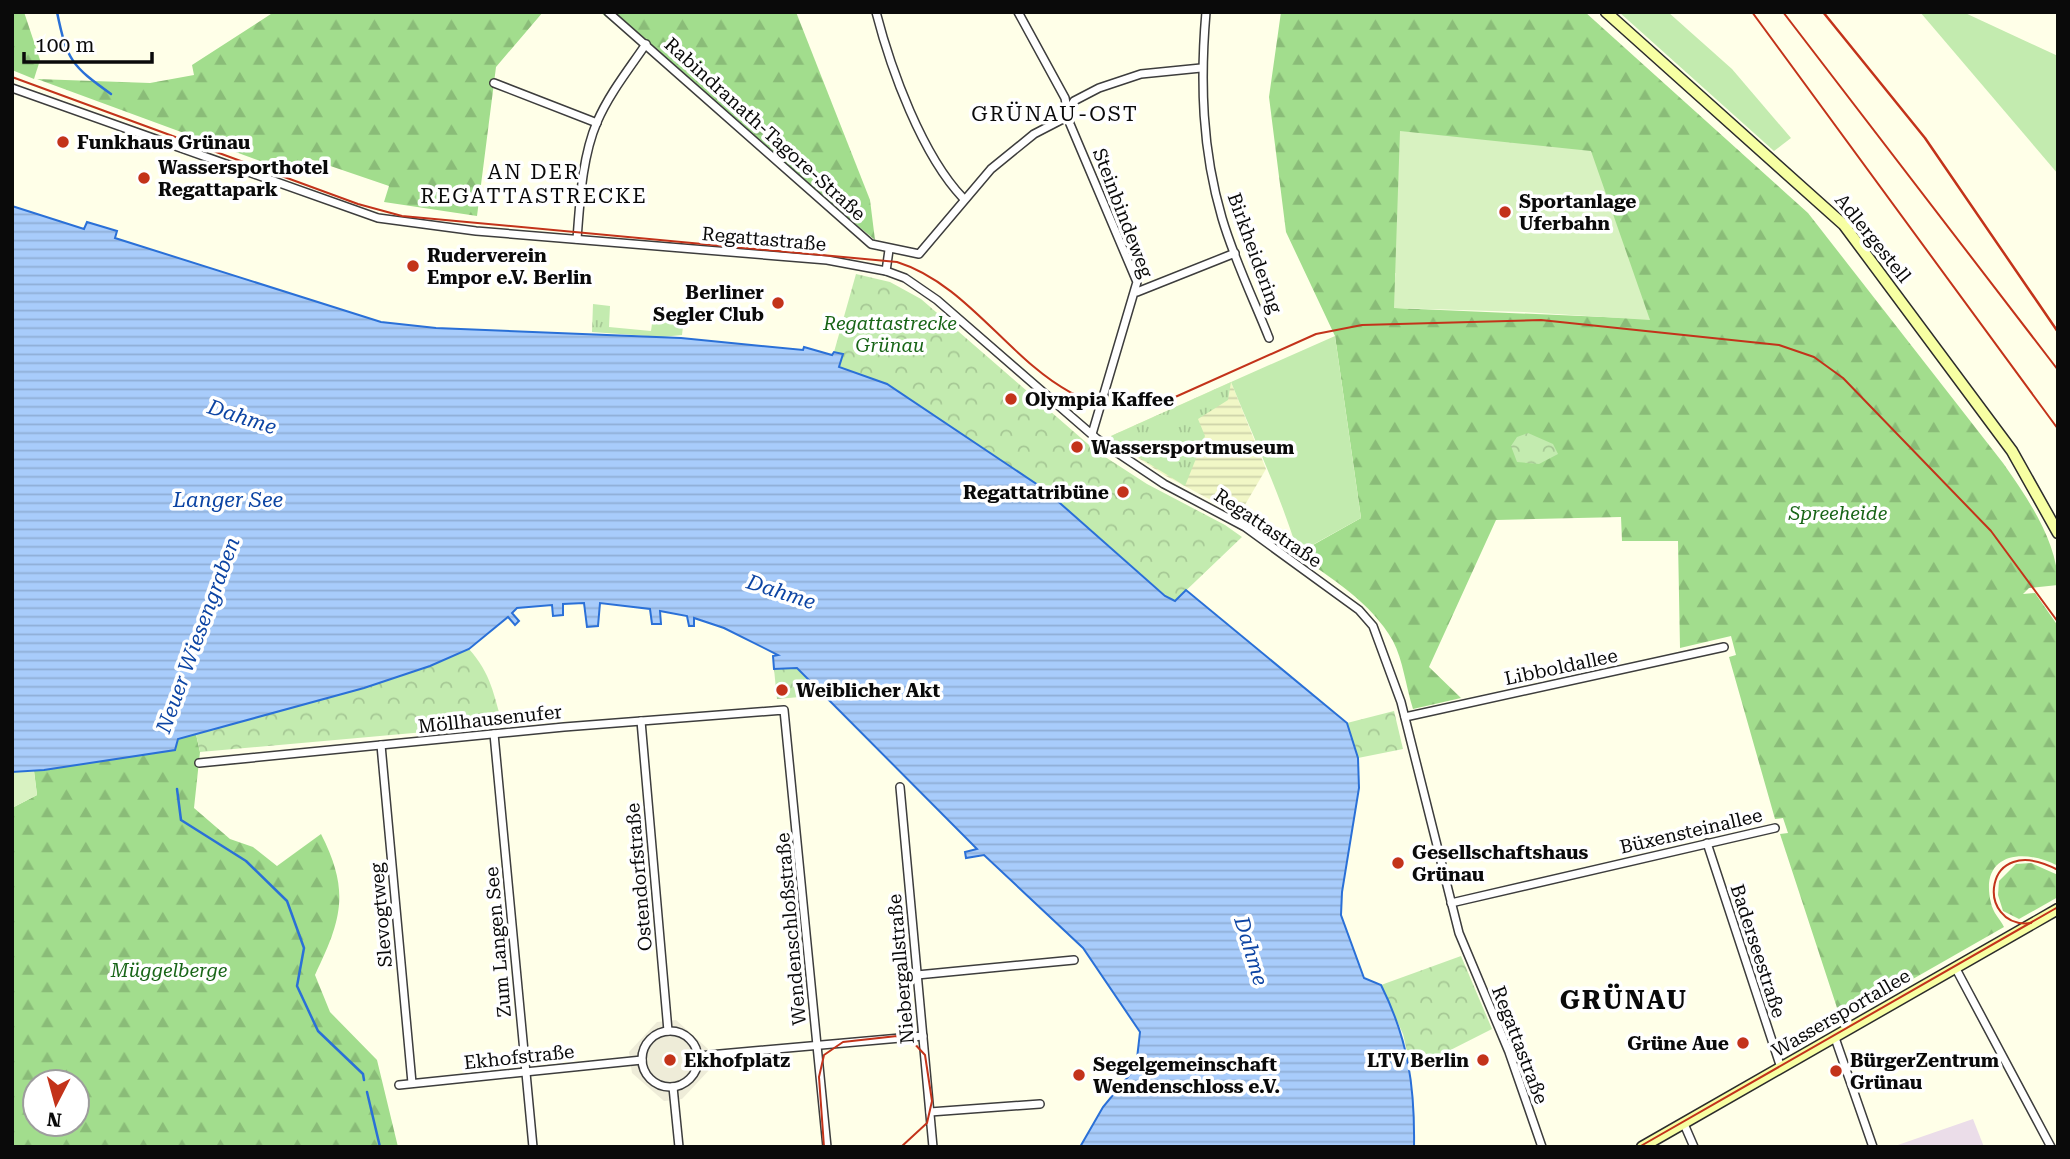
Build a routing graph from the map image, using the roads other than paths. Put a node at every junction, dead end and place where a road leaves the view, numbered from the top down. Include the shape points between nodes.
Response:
1 (608, 12) edge
2 (876, 12) edge
3 (1017, 12) edge
4 (1206, 12) edge
5 (1606, 12) edge
6 (646, 44) junction
7 (1201, 68) junction
8 (494, 83) dead end
9 (12, 88) edge
10 (1068, 111) junction
11 (597, 123) junction
12 (963, 198) junction
13 (577, 239) junction
14 (889, 250) junction
15 (1235, 254) junction
16 (886, 271) junction
17 (1137, 292) junction
18 (1269, 338) dead end
19 (1092, 434) junction
20 (2058, 533) edge
21 (1724, 647) dead end
22 (784, 710) joint
23 (1405, 717) junction
24 (640, 720) junction
25 (494, 734) junction
26 (381, 745) junction
27 (199, 763) dead end
28 (900, 787) dead end
29 (1775, 828) dead end
30 (1707, 843) junction
31 (1451, 903) junction
32 (2058, 909) edge
33 (1074, 960) dead end
34 (1955, 967) junction
35 (917, 975) junction
36 (668, 1031) junction
37 (923, 1036) junction
38 (1835, 1038) junction
39 (818, 1045) junction
40 (698, 1056) junction
41 (642, 1060) junction
42 (1781, 1068) junction
43 (526, 1072) junction
44 (412, 1083) junction
45 (399, 1084) dead end
46 (673, 1087) junction
47 (1040, 1104) dead end
48 (930, 1112) junction
49 (1684, 1124) junction
50 (533, 1147) edge
51 (679, 1147) edge
52 (827, 1147) edge
53 (933, 1147) edge
54 (1542, 1147) edge
55 (1643, 1147) edge
56 (1694, 1147) edge
57 (1873, 1147) edge
58 (2051, 1147) edge

1 - 6 street, Rabindranath-Tagore-Straße
2 - 12 street via 892,68 921,133
3 - 10 street, Steinbindeweg
4 - 7 street, Birkheidering
5 - 20 main road, Adlergestell via 1843,225 2012,452
6 - 11 street
6 - 14 street, Rabindranath-Tagore-Straße via 871,244
7 - 10 street via 1156,71 1118,81 1074,101
7 - 15 street, Birkheidering via 1209,161
8 - 11 street
9 - 13 street, Regattastraße via 378,218
10 - 12 street via 1063,119 1016,147
10 - 17 street, Steinbindeweg via 1137,282
11 - 13 street via 585,167
12 - 14 street via 924,251
13 - 16 street, Regattastraße via 827,260
14 - 16 street
15 - 17 street
15 - 18 street, Birkheidering
16 - 19 street, Regattastraße via 923,289
17 - 19 street, Steinbindeweg
19 - 23 street, Regattastraße via 1164,484 1245,527 1359,610 1373,626
21 - 23 street, Libboldallee
22 - 24 street, Möllhausenufer
22 - 39 street, Wendenschloßstraße
23 - 31 street, Regattastraße
24 - 25 street, Möllhausenufer
24 - 36 street, Ostendorfstraße
25 - 26 street, Möllhausenufer
25 - 43 street, Zum Langen See
26 - 27 street, Möllhausenufer
26 - 44 street, Slevogtweg
28 - 35 street, Niebergallstraße
29 - 30 street, Büxensteinallee
30 - 31 street, Büxensteinallee
30 - 42 street, Baderseestraße
31 - 54 street, Regattastraße
32 - 34 main road, Wassersportallee
33 - 35 street
34 - 38 main road, Wassersportallee
34 - 58 street
35 - 37 street, Niebergallstraße
36 - 40 street via 685,1035
36 - 41 street via 652,1037
37 - 39 street
37 - 48 street, Niebergallstraße
38 - 42 main road, Wassersportallee
38 - 57 street
39 - 40 street
39 - 52 street, Wendenschloßstraße
40 - 46 street via 689,1080
41 - 43 street, Ekhofstraße
41 - 46 street via 649,1077
42 - 49 main road, Wassersportallee
43 - 44 street, Ekhofstraße
43 - 50 street, Zum Langen See
44 - 45 street, Ekhofstraße
46 - 51 street
47 - 48 street
48 - 53 street, Niebergallstraße
49 - 55 main road, Wassersportallee
49 - 56 street

